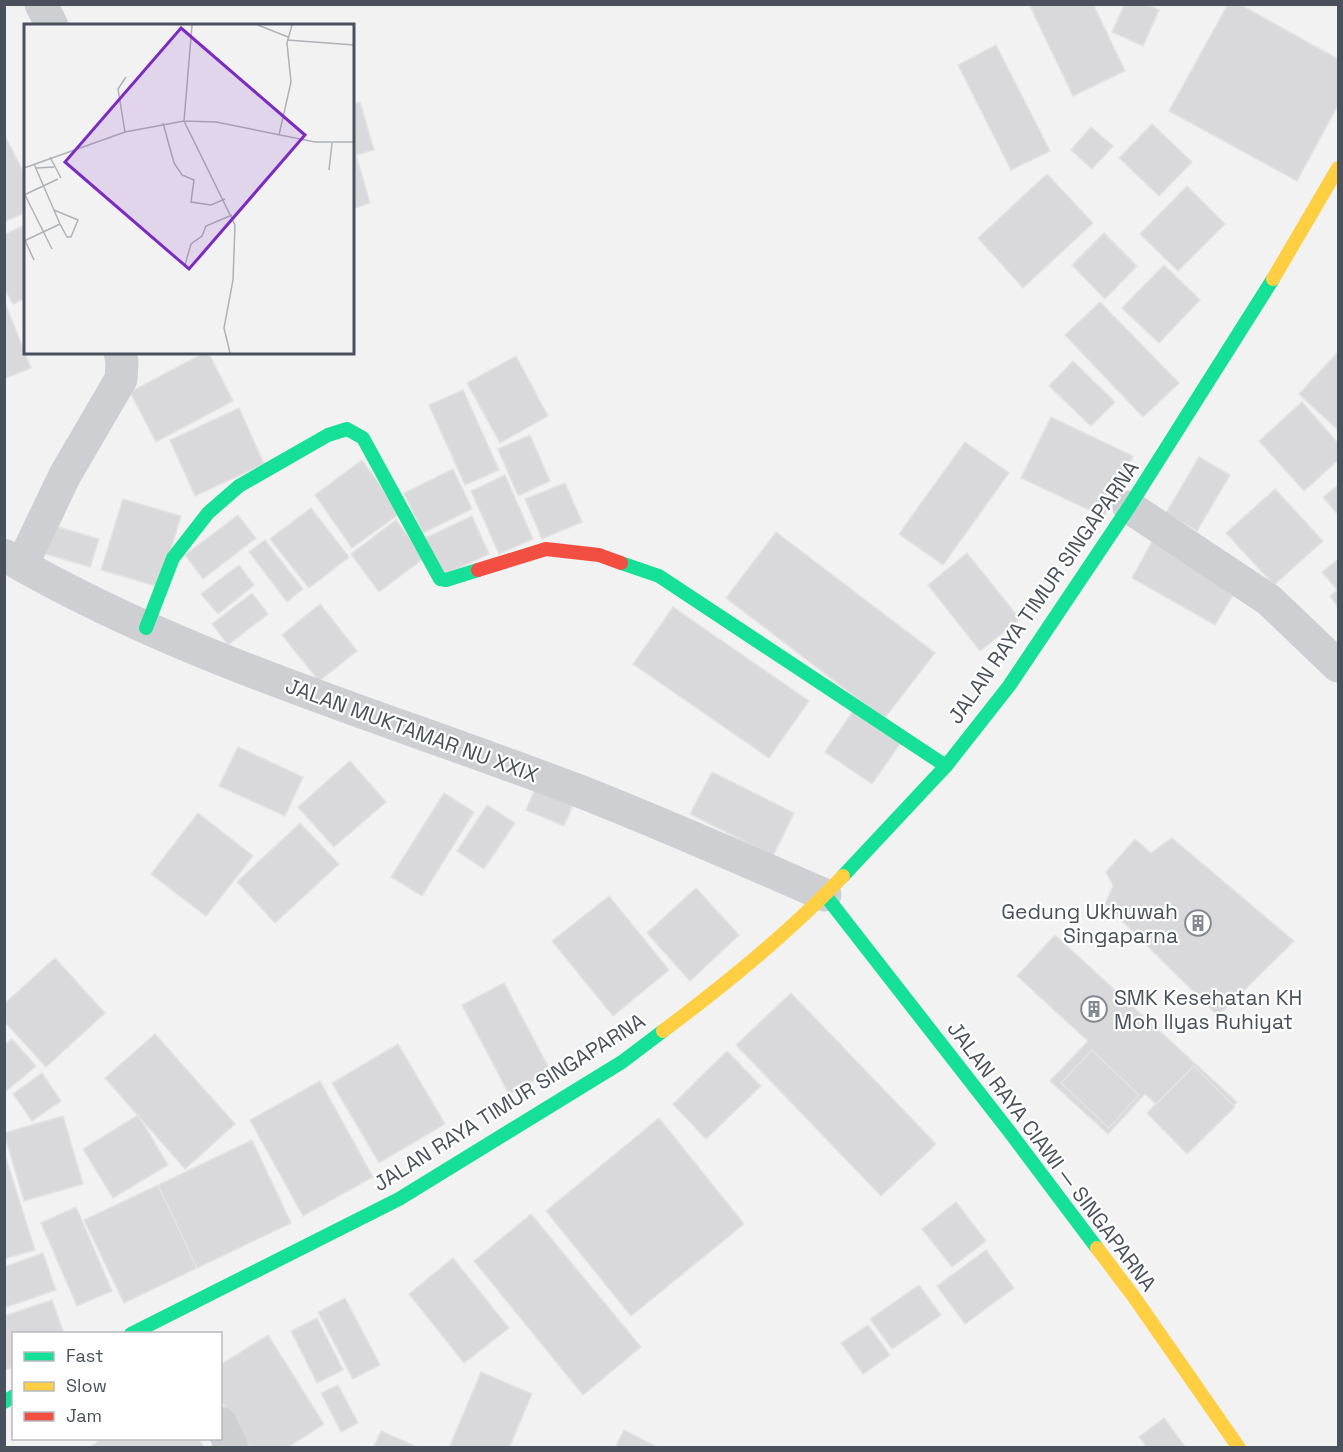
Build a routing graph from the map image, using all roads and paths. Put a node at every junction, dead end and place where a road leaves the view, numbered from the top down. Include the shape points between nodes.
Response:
1 (41, 4) edge
2 (51, 24) edge
3 (1338, 168) edge
4 (120, 354) edge
5 (1130, 507) junction
6 (13, 560) edge
7 (146, 628) junction
8 (1338, 666) edge
9 (946, 766) junction
10 (825, 895) junction
11 (167, 1326) edge
12 (140, 1332) edge
13 (222, 1427) edge
14 (232, 1448) edge
15 (1239, 1448) edge

1 - 2 street
3 - 5 main road, JALAN RAYA TIMUR SINGAPARNA via 1255,310
4 - 6 street via 121,379
5 - 8 street via 1269,600
5 - 9 main road, JALAN RAYA TIMUR SINGAPARNA via 1009,686
6 - 7 street, JALAN MUKTAMAR NU XXIX
7 - 9 main road via 173,558 208,513 239,486 328,435 348,429 363,438 440,579 546,549 599,555 659,576
7 - 10 street, JALAN MUKTAMAR NU XXIX via 339,704 574,789
9 - 10 main road, JALAN RAYA TIMUR SINGAPARNA
10 - 11 main road, JALAN RAYA TIMUR SINGAPARNA via 719,989 622,1062 399,1199
10 - 15 main road, JALAN RAYA CIAWI — SINGAPARNA via 1134,1297
11 - 12 main road, JALAN RAYA TIMUR SINGAPARNA
13 - 14 street

